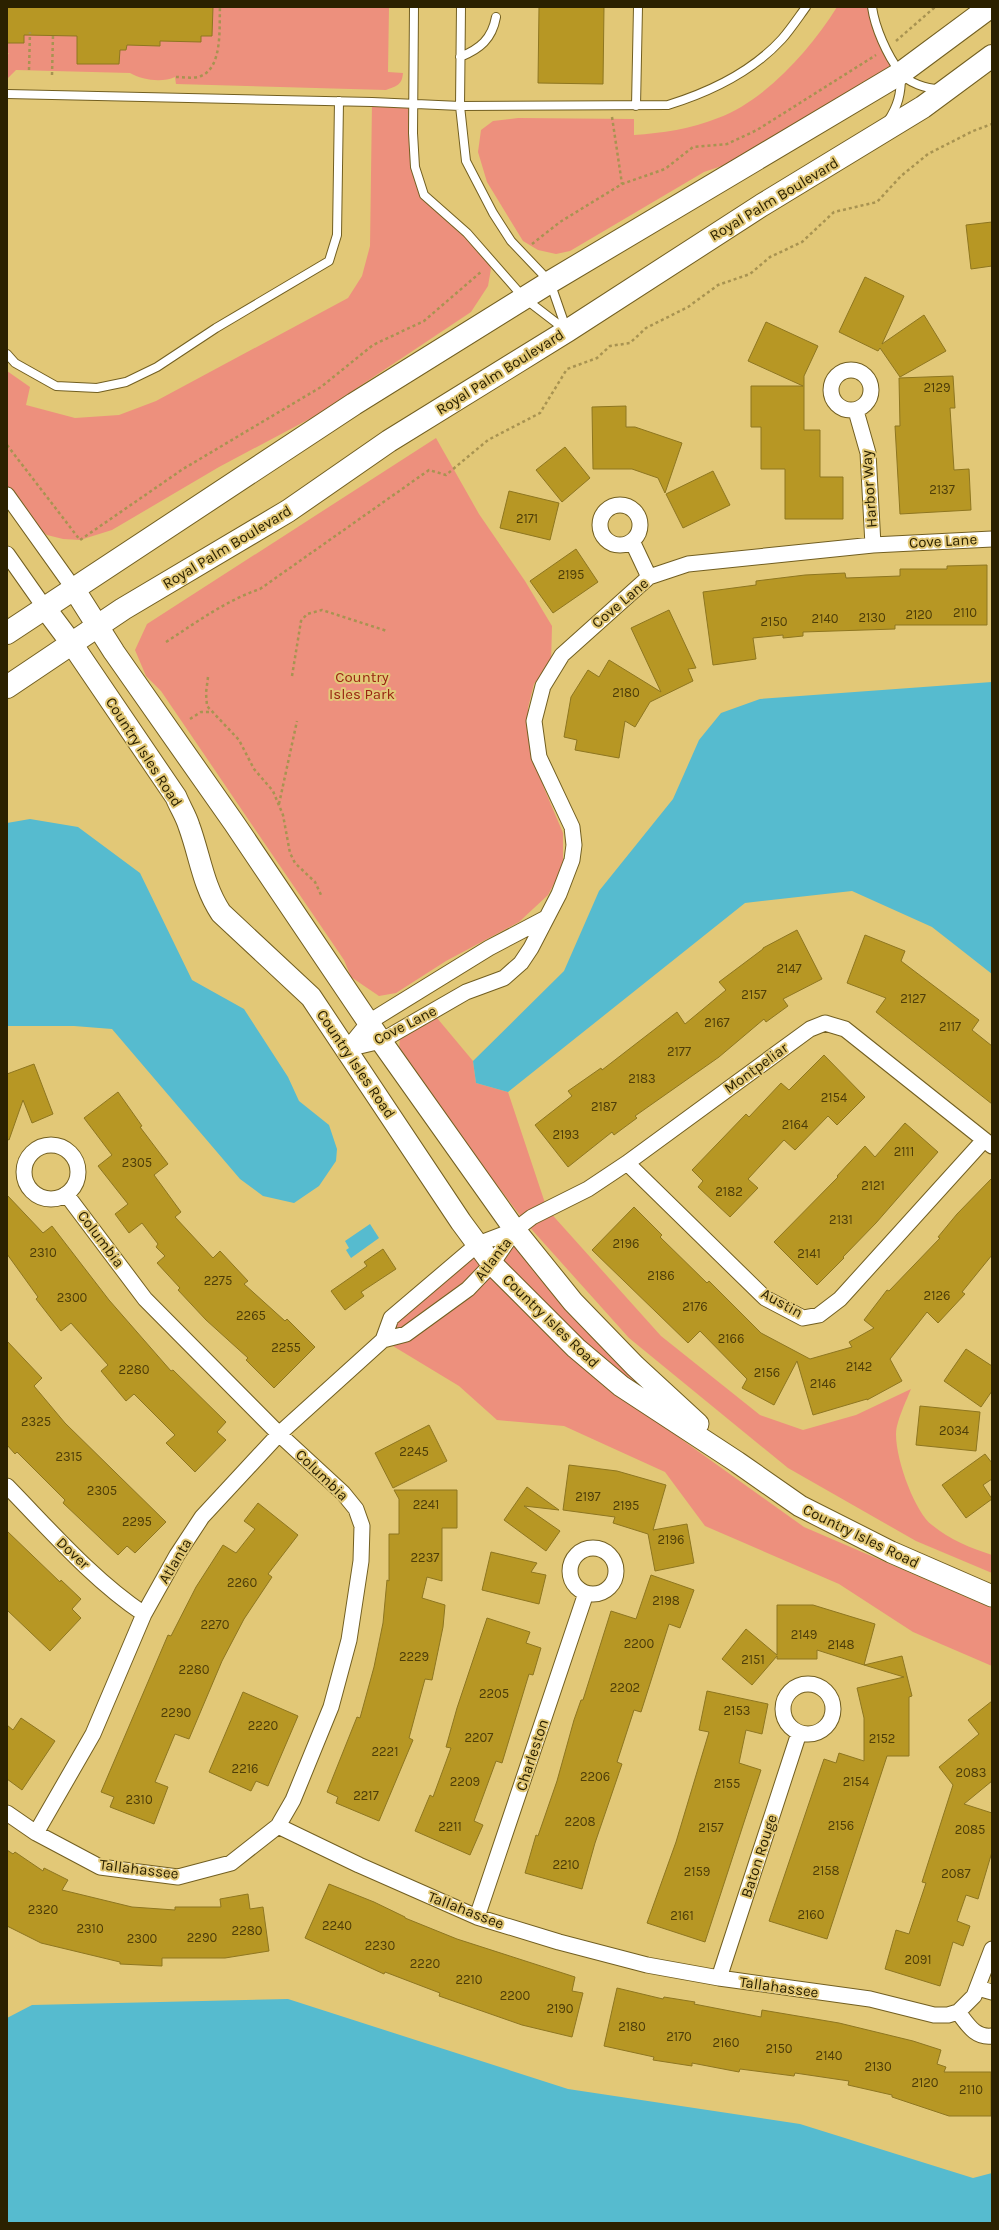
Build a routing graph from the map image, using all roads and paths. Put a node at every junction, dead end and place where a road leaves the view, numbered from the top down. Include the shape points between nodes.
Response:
1 (220, 7) edge
2 (414, 7) edge
3 (461, 7) edge
4 (638, 7) edge
5 (806, 7) edge
6 (872, 7) edge
7 (990, 7) edge
8 (496, 17) dead end
9 (30, 32) dead end
10 (53, 35) dead end
11 (992, 56) edge
12 (460, 57) junction
13 (29, 70) dead end
14 (901, 73) junction
15 (52, 75) dead end
16 (176, 77) dead end
17 (949, 90) junction
18 (7, 94) edge
19 (339, 101) junction
20 (414, 103) junction
21 (460, 106) junction
22 (611, 106) junction
23 (636, 106) junction
24 (992, 124) edge
25 (870, 140) junction
26 (622, 184) dead end
27 (550, 282) junction
28 (524, 298) junction
29 (567, 331) junction
30 (7, 354) edge
31 (856, 411) dead end
32 (7, 445) edge
33 (7, 495) edge
34 (992, 539) edge
35 (80, 540) dead end
36 (632, 541) dead end
37 (873, 545) junction
38 (7, 554) edge
39 (649, 577) junction
40 (74, 589) junction
41 (45, 608) junction
42 (97, 627) junction
43 (387, 631) dead end
44 (7, 633) edge
45 (166, 642) dead end
46 (72, 644) junction
47 (292, 676) dead end
48 (208, 677) dead end
49 (7, 687) edge
50 (212, 712) junction
51 (190, 719) dead end
52 (297, 721) dead end
53 (279, 804) junction
54 (322, 897) dead end
55 (546, 918) junction
56 (369, 1022) junction
57 (381, 1041) junction
58 (347, 1050) junction
59 (988, 1143) edge
60 (627, 1163) junction
61 (66, 1194) dead end
62 (515, 1230) junction
63 (478, 1244) junction
64 (492, 1264) junction
65 (382, 1340) junction
66 (279, 1434) junction
67 (737, 1462) junction
68 (7, 1486) edge
69 (586, 1593) dead end
70 (992, 1596) edge
71 (144, 1614) junction
72 (799, 1733) dead end
73 (7, 1813) edge
74 (278, 1826) junction
75 (36, 1832) junction
76 (477, 1917) junction
77 (992, 1949) edge
78 (719, 1978) junction
79 (985, 1990) edge
80 (958, 2012) junction
81 (992, 2036) edge

1 - 16 path via 219,44 207,73 199,77
2 - 20 lane
3 - 12 lane
4 - 23 lane
5 - 23 lane via 782,40 743,73 699,96 668,105
6 - 14 lane via 883,40
7 - 14 main road
8 - 12 lane via 494,29 489,37 471,53
9 - 13 path
10 - 15 path
11 - 17 main road, Royal Palm Boulevard
12 - 21 lane
14 - 17 lane via 916,84 932,89
14 - 25 lane via 898,106
14 - 27 main road
17 - 25 main road, Royal Palm Boulevard
18 - 19 lane
19 - 20 lane
19 - 30 lane via 337,235 329,261 216,328 157,367 126,382 97,388 56,386 15,363
20 - 21 lane
20 - 28 lane via 415,167 424,195 466,233
21 - 22 lane
21 - 27 lane via 466,161 511,241
22 - 23 lane
22 - 26 path via 615,149
24 - 45 path via 928,154 901,176 877,202 834,212 802,242 770,257 750,274 718,285 688,307 646,328 630,343 610,346 597,358 568,369 540,413 488,440 446,475 428,470 260,588 216,609
25 - 29 main road, Royal Palm Boulevard via 762,204
27 - 28 main road
27 - 29 lane
28 - 29 lane
28 - 40 main road via 354,404
29 - 42 main road, Royal Palm Boulevard via 389,441 288,511
31 - 37 street, Harbor Way via 868,453
32 - 35 path
33 - 40 street
34 - 37 street, Cove Lane
36 - 39 street
37 - 39 street, Cove Lane via 688,564
38 - 41 street
39 - 55 street, Cove Lane via 562,655 543,686 534,721 539,757 572,827 574,845 564,884
40 - 41 main road
40 - 42 street, Country Isles Road
41 - 44 main road
41 - 46 street, Country Isles Road
42 - 46 main road, Royal Palm Boulevard
42 - 56 street, Country Isles Road
43 - 47 path via 322,610 307,614 301,621
46 - 49 main road, Royal Palm Boulevard
46 - 58 street, Country Isles Road via 176,797 189,825 206,886 221,913 311,996
48 - 50 path via 207,706
50 - 51 path via 201,712
50 - 53 path via 239,740 254,769 273,791
52 - 53 path
53 - 54 path via 290,853 295,863 315,882
55 - 56 street, Cove Lane via 489,948
55 - 57 street, Cove Lane via 521,963 504,978 466,992
56 - 57 street, Country Isles Road
56 - 58 street, Cove Lane
57 - 58 street, Cove Lane
57 - 62 street, Country Isles Road
58 - 63 street, Country Isles Road
59 - 60 street, Montpeliar via 845,1029 825,1023 810,1029
59 - 60 street, Austin via 840,1299 820,1315 803,1318 765,1298
60 - 62 street, Montpeliar via 588,1189 532,1217
61 - 66 street, Columbia via 145,1299
62 - 63 street, Atlanta
62 - 64 street, Atlanta
62 - 67 street, Country Isles Road via 573,1302 635,1366
63 - 64 street, Country Isles Road
63 - 65 street, Atlanta via 391,1318
64 - 65 street, Atlanta via 468,1289 422,1324 406,1334
64 - 67 street, Country Isles Road via 576,1348 621,1386
65 - 66 street, Atlanta
66 - 71 street, Atlanta via 202,1517
66 - 74 street, Columbia via 343,1493 356,1509 362,1526 361,1561 350,1640 335,1692 293,1800
67 - 70 street, Country Isles Road via 800,1506 890,1552
68 - 71 street, Dover via 63,1545 128,1604
69 - 76 street, Charleston
71 - 75 street, Atlanta via 93,1734
72 - 78 street, Baton Rouge
73 - 75 street, Tallahassee
74 - 75 street, Tallahassee via 231,1863 178,1877 100,1867
74 - 76 street, Tallahassee
76 - 78 street, Tallahassee via 558,1942 647,1965
77 - 79 street
78 - 80 street, Tallahassee via 870,1999 934,2015 948,2016
79 - 80 street via 974,1996
80 - 81 street via 975,2033

